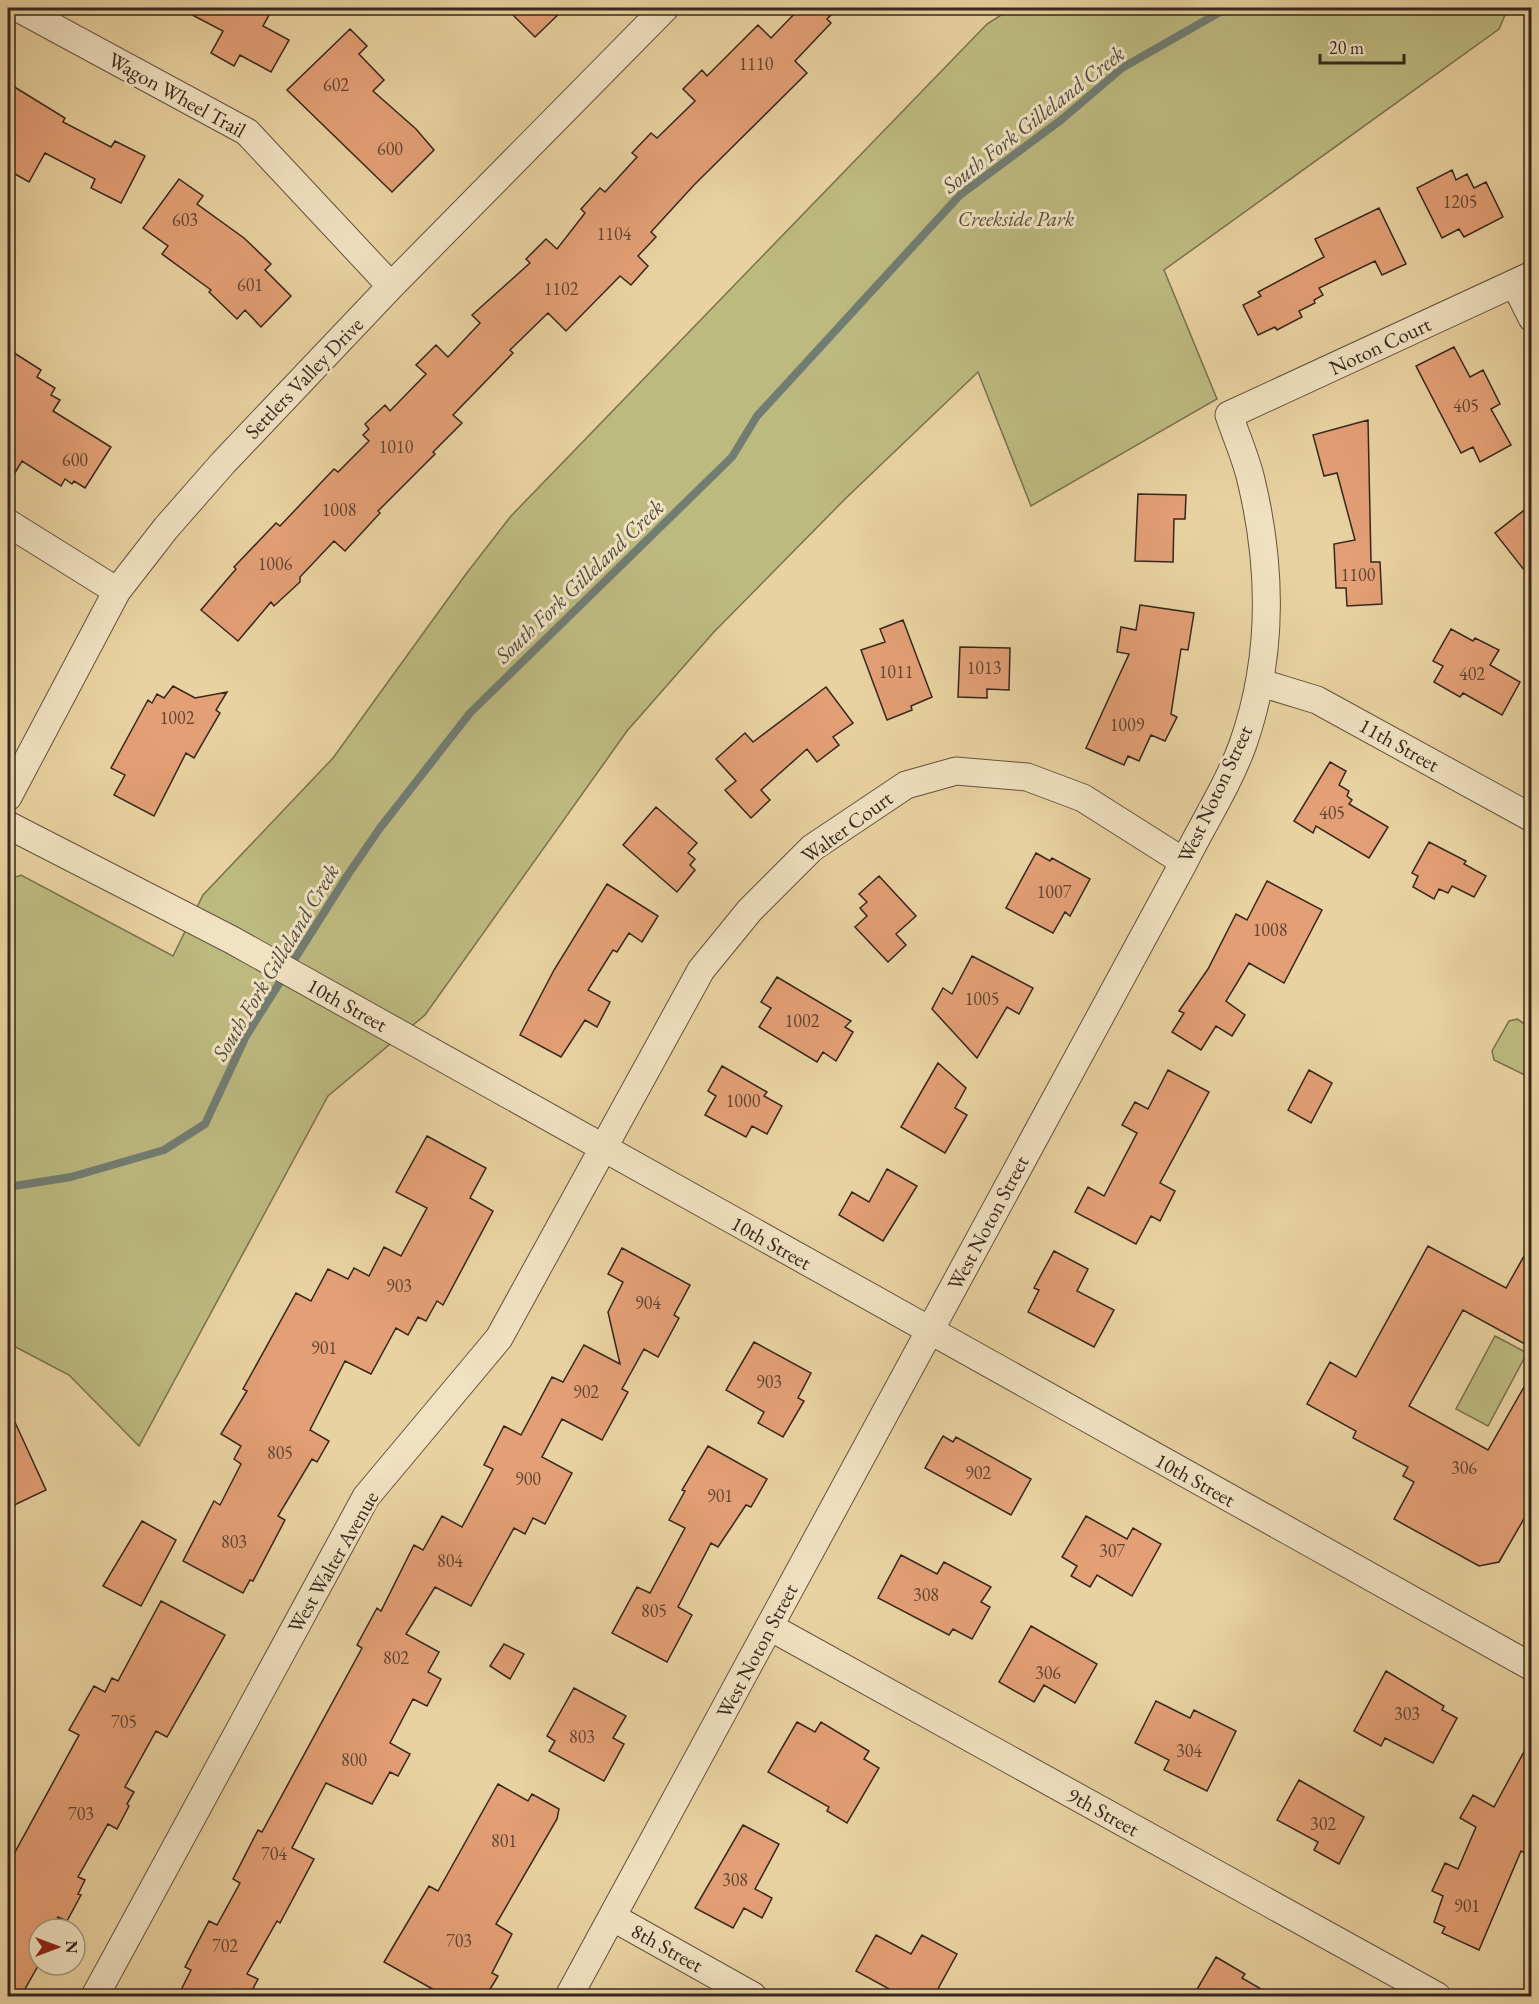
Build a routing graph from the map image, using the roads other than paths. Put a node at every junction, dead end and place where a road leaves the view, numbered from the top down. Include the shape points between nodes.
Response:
1 (18, 8) edge
2 (665, 8) edge
3 (1523, 280) edge
4 (391, 286) junction
5 (1532, 318) edge
6 (1229, 415) joint
7 (8, 522) edge
8 (117, 591) junction
9 (1261, 683) junction
10 (8, 797) edge
11 (1532, 818) edge
12 (8, 825) edge
13 (1184, 862) junction
14 (603, 1149) junction
15 (929, 1332) junction
16 (770, 1626) junction
17 (1532, 1666) edge
18 (612, 1917) junction
19 (95, 1996) edge
20 (569, 1996) edge
21 (753, 1996) edge
22 (1437, 1996) edge

1 - 4 street, Wagon Wheel Trail via 248,132
2 - 4 street, Settlers Valley Drive
3 - 5 street
3 - 6 street, Noton Court
4 - 8 street, Settlers Valley Drive via 216,471
6 - 9 street, West Noton Street via 1251,478 1264,548 1267,617
7 - 8 street
8 - 10 street, Settlers Valley Drive
9 - 11 street, 11th Street via 1317,700
9 - 13 street, West Noton Street via 1242,746
12 - 14 street, 10th Street via 241,946
13 - 14 street, Walter Court via 1083,798 1027,777 956,771 906,785 812,848 750,910 701,970
13 - 15 street, West Noton Street
14 - 15 street, 10th Street
14 - 19 street, West Walter Avenue via 499,1338 366,1497
15 - 16 street, West Noton Street
15 - 17 street, 10th Street
16 - 18 street, West Noton Street
16 - 22 street, 9th Street
18 - 20 street, West Noton Street
18 - 21 street, 8th Street

